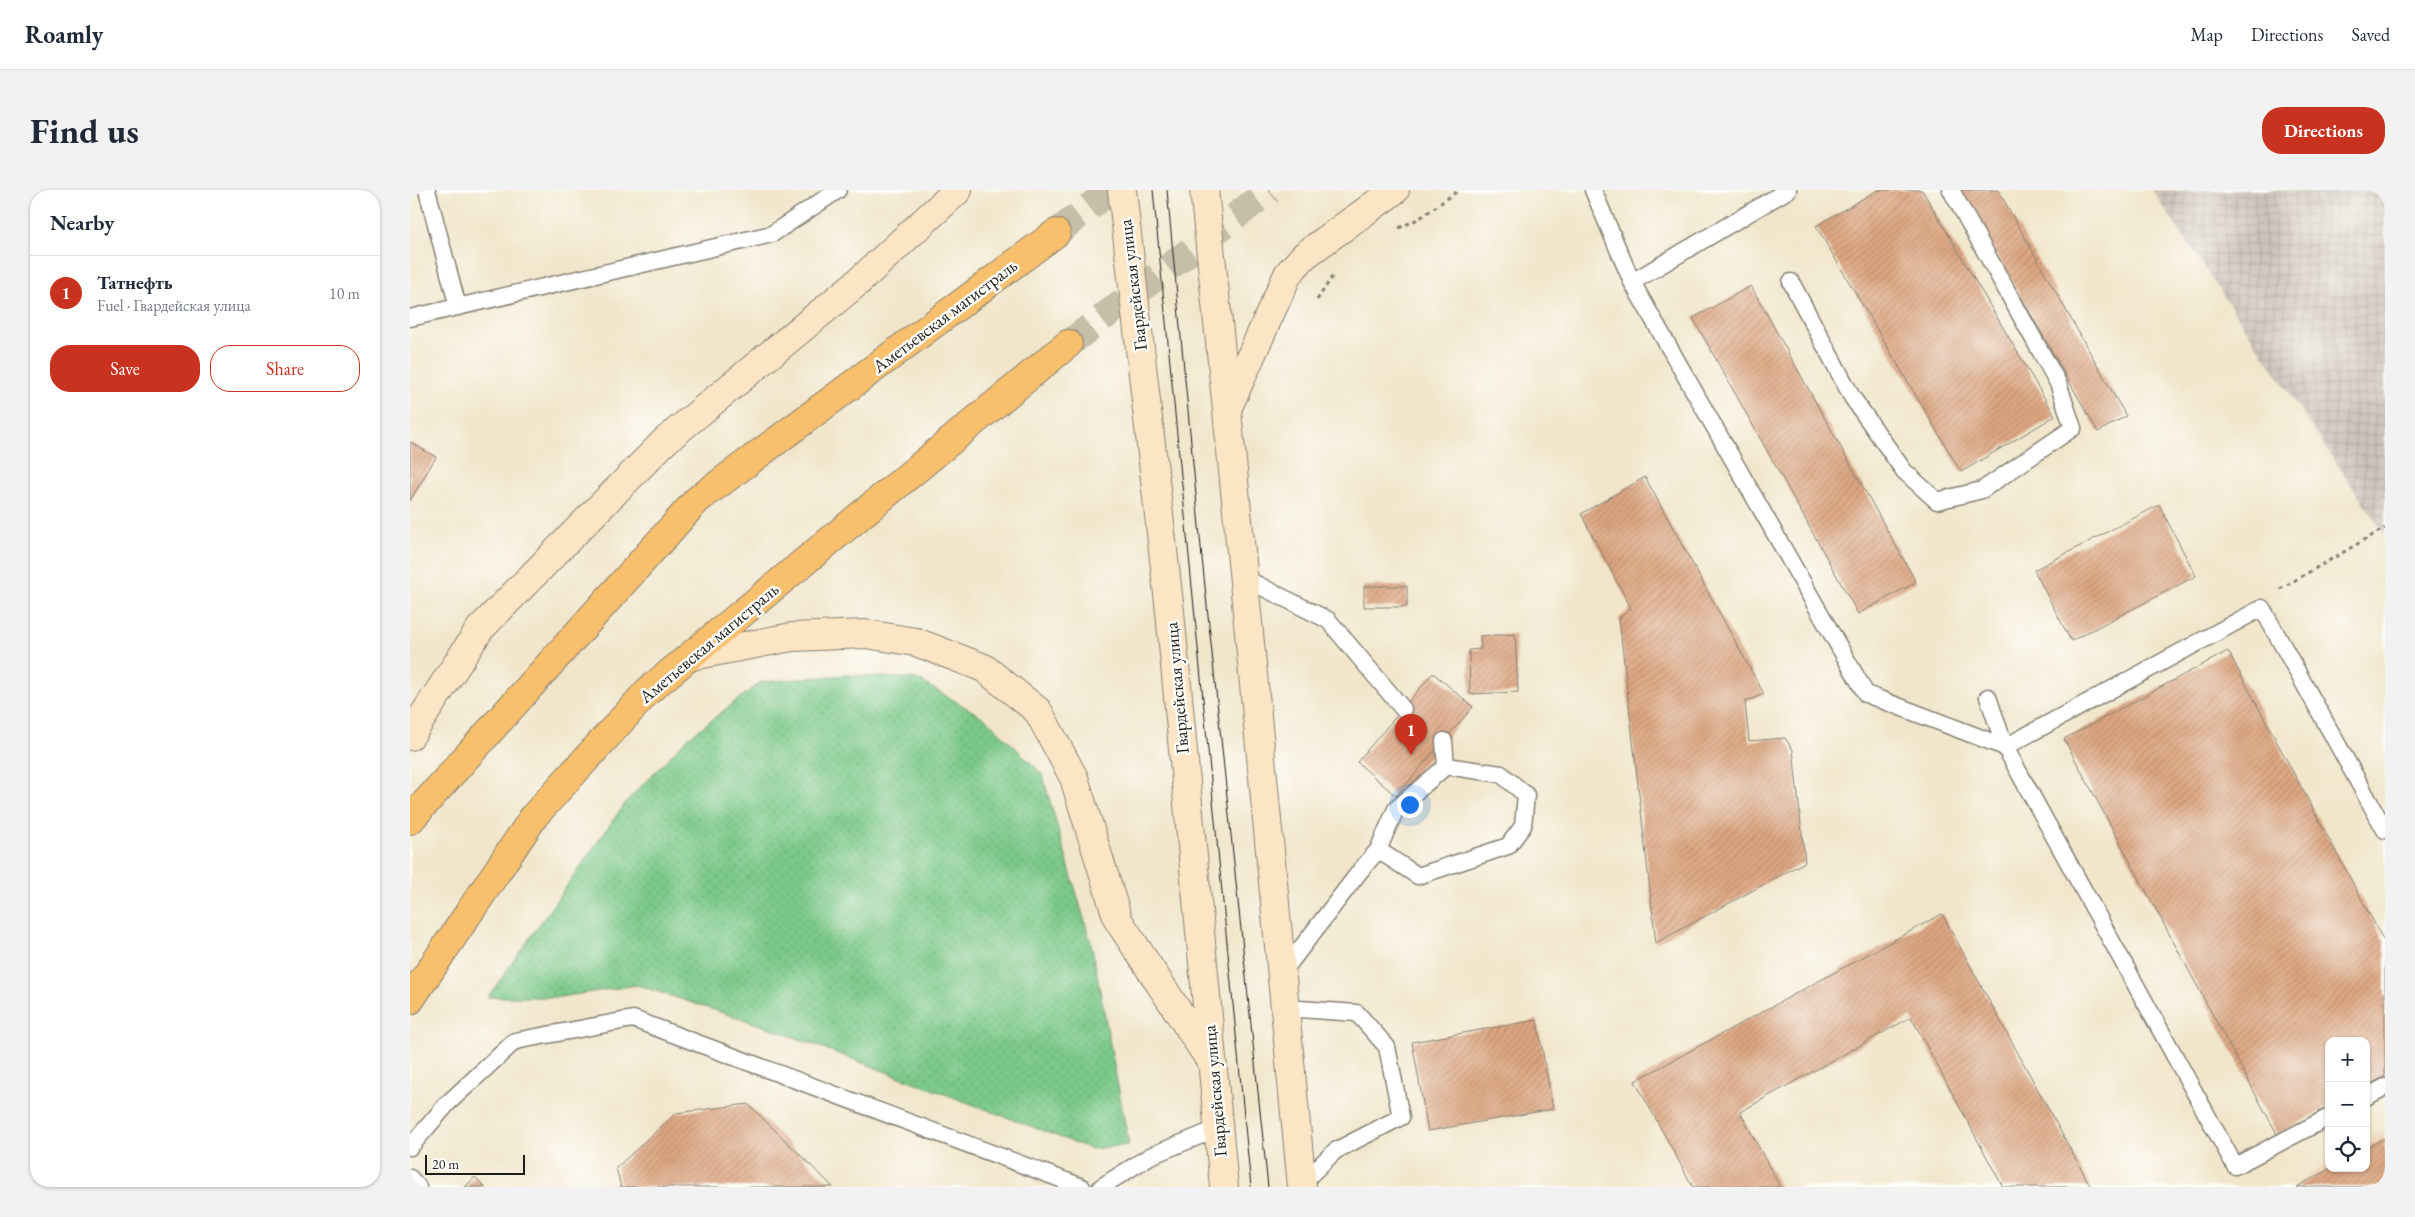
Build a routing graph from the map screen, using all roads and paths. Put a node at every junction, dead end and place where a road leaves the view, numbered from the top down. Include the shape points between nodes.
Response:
1 (427, 190) edge
2 (838, 190) edge
3 (958, 190) edge
4 (1122, 190) edge
5 (1204, 190) edge
6 (1395, 190) edge
7 (1593, 190) edge
8 (1788, 190) edge
9 (1950, 190) edge
10 (1056, 233) tunnel mouth
11 (1632, 282) junction
12 (1791, 282) dead end
13 (458, 307) junction
14 (410, 318) edge
15 (1068, 344) tunnel mouth
16 (1227, 408) junction
17 (2385, 528) edge
18 (1242, 577) junction
19 (2262, 608) junction
20 (692, 656) junction
21 (1988, 698) dead end
22 (1403, 709) dead end
23 (410, 736) edge
24 (1444, 742) dead end
25 (2006, 747) junction
26 (1446, 766) junction
27 (410, 820) edge
28 (2385, 830) edge
29 (1378, 850) junction
30 (1282, 973) junction
31 (410, 1000) edge
32 (1285, 1008) junction
33 (1212, 1063) junction
34 (2385, 1088) edge
35 (2370, 1095) edge
36 (2325, 1119) edge
37 (1219, 1128) junction
38 (410, 1148) edge
39 (410, 1178) edge
40 (1302, 1185) edge
41 (418, 1187) edge
42 (1082, 1187) edge
43 (1101, 1187) edge
44 (1224, 1187) edge

1 - 13 lane
2 - 13 lane via 772,234
3 - 23 main road via 858,282 665,441 480,630
4 - 33 main road, Гвардейская улица via 1170,612
5 - 16 main road
6 - 16 main road via 1305,255 1288,274
7 - 11 lane
8 - 11 lane
9 - 12 lane via 2058,383 2073,428 1982,490 1937,501 1904,471 1852,397
10 - 27 main road, Аметьевская магистраль via 697,500
11 - 25 lane via 1866,694
13 - 14 lane
15 - 20 main road, Аметьевская магистраль
16 - 18 main road
17 - 19 path via 2304,573 2269,597
18 - 22 lane via 1328,620
18 - 30 main road
19 - 25 lane
19 - 28 lane
20 - 31 main road, Аметьевская магистраль via 649,690 535,815
20 - 33 main road via 792,637 866,634 916,642 992,674 1038,711 1074,778 1118,920
21 - 25 lane
24 - 26 lane
25 - 36 lane via 2235,1166
26 - 29 lane via 1396,809
26 - 29 lane via 1501,774 1526,795 1523,826 1508,846 1418,876
29 - 30 lane
30 - 32 main road
32 - 40 main road
32 - 40 lane via 1357,1013 1387,1047 1401,1117 1335,1151
33 - 37 main road, Гвардейская улица
34 - 35 lane
37 - 43 lane via 1150,1156
37 - 44 main road, Гвардейская улица
38 - 42 lane via 448,1103 515,1041 633,1019
39 - 41 lane

